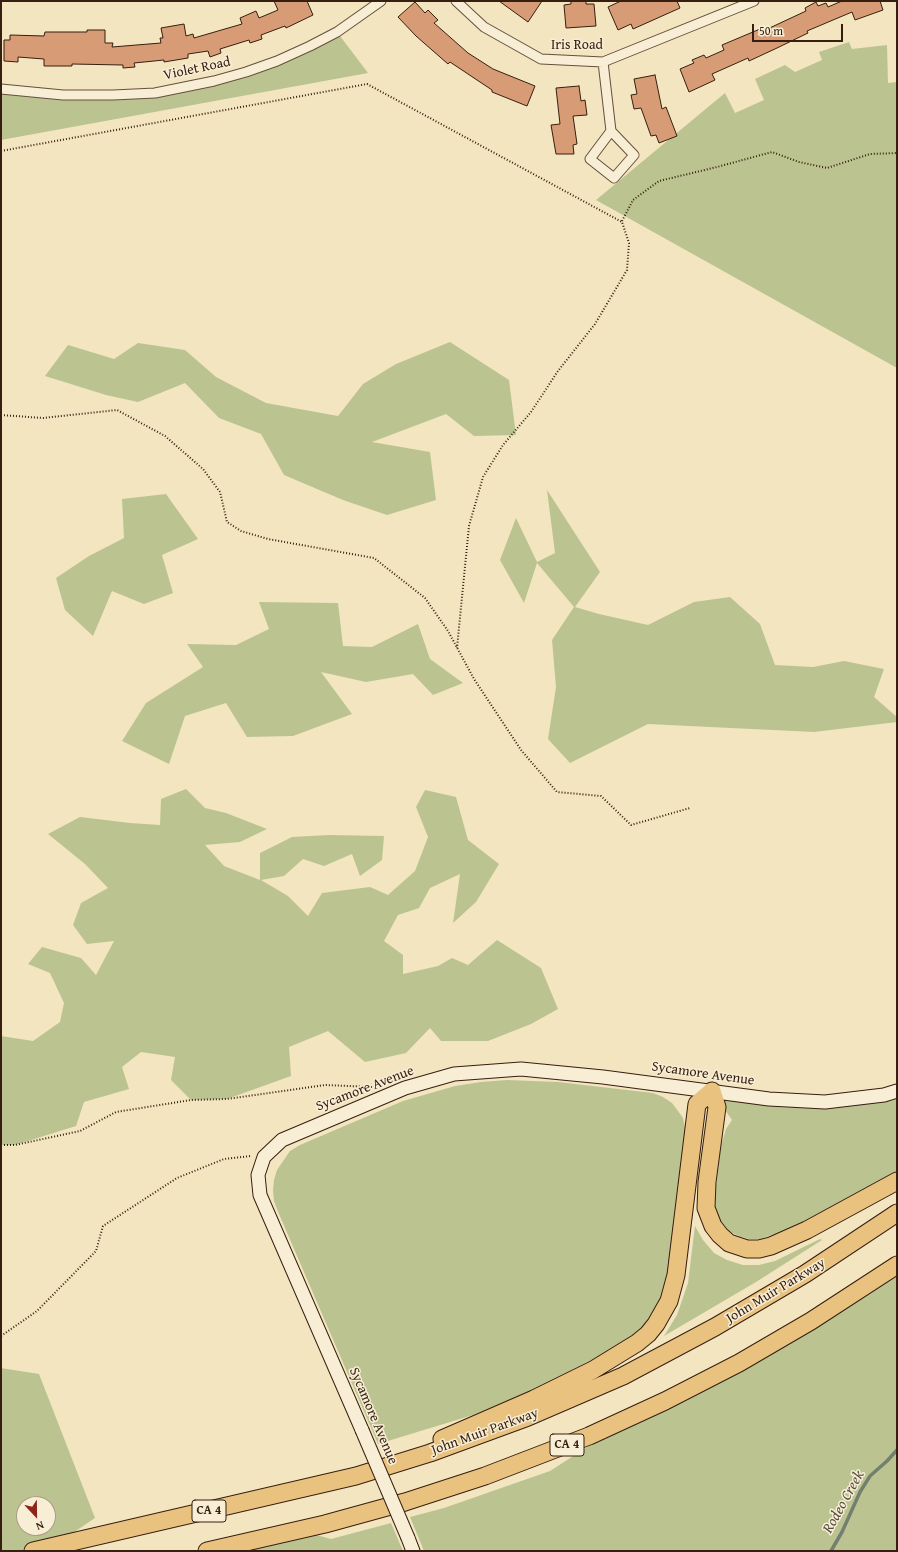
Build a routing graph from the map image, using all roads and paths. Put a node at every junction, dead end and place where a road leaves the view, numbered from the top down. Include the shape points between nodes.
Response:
1 (381, 1) edge
2 (456, 1) edge
3 (754, 1) edge
4 (603, 62) junction
5 (1, 89) edge
6 (611, 131) junction
7 (1, 151) edge
8 (897, 153) edge
9 (622, 222) junction
10 (1, 415) edge
11 (457, 648) junction
12 (690, 808) dead end
13 (373, 1087) dead end
14 (712, 1091) junction
15 (897, 1091) edge
16 (1, 1146) edge
17 (264, 1157) junction
18 (897, 1181) edge
19 (897, 1213) edge
20 (897, 1265) edge
21 (1, 1336) edge
22 (384, 1468) junction
23 (33, 1551) edge
24 (207, 1551) edge
25 (413, 1551) edge

1 - 5 street, Violet Road via 337,32 310,46 277,61 214,81 155,92 113,94 63,94
2 - 4 street, Iris Road via 484,27 541,60
3 - 4 street, Iris Road
4 - 6 street
6 - 6 street via 590,159 614,178 634,155
7 - 9 path via 367,84
8 - 9 path via 870,154 827,168 799,162 772,152 659,181 633,200
9 - 11 path via 630,243 627,270 595,324 558,371 531,412 503,445 483,477 470,526
10 - 11 path via 43,418 116,410 165,436 203,469 220,492 227,522 241,531 268,539 374,558 425,598
11 - 12 path via 474,679 521,750 557,792 601,796 631,826
13 - 16 path via 325,1085 227,1099 191,1100 116,1112 80,1131
14 - 15 main road, Sycamore Avenue via 769,1099 825,1102
14 - 17 main road, Sycamore Avenue via 521,1069 454,1074 405,1088 282,1140
14 - 18 highway via 717,1107 706,1208 709,1220 716,1231 735,1246 753,1249 772,1246
14 - 22 highway via 697,1104 673,1289 663,1313 648,1334 621,1354 569,1382
17 - 21 path via 224,1159 177,1178 103,1226 96,1251 37,1311
17 - 25 main road, Sycamore Avenue, bridge via 258,1175 260,1195
19 - 22 highway, John Muir Parkway / CA 4 via 760,1302 623,1376 528,1418
20 - 24 highway, CA 4 via 811,1321 739,1363 640,1413 563,1446 485,1476 405,1502 325,1524
22 - 23 highway, John Muir Parkway / CA 4

